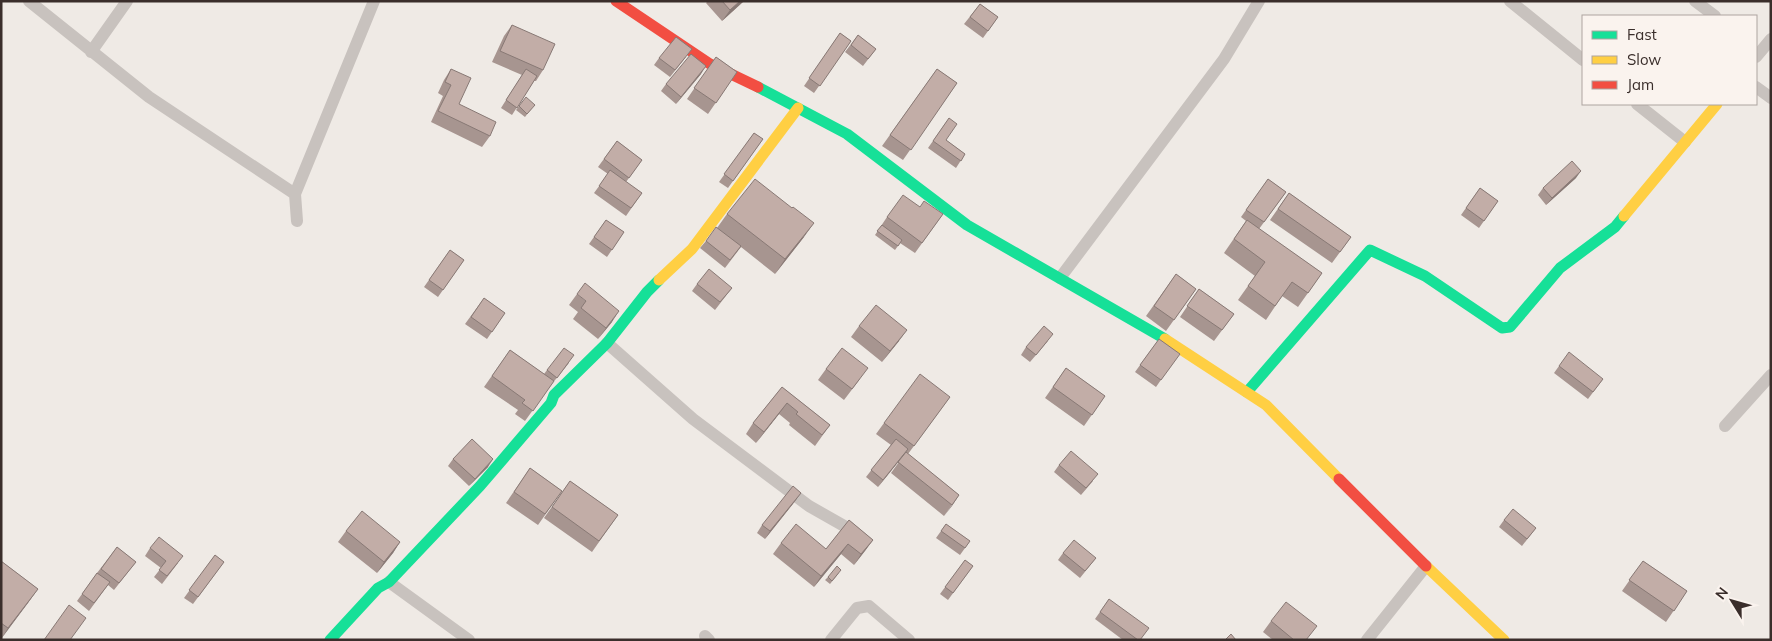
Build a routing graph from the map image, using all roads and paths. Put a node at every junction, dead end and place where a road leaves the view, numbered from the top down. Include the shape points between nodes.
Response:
1 (29, 1) edge
2 (127, 1) edge
3 (374, 1) edge
4 (616, 1) edge
5 (1259, 1) edge
6 (1510, 1) edge
7 (1695, 1) edge
8 (1714, 15) edge
9 (1771, 39) edge
10 (91, 52) junction
11 (1757, 52) edge
12 (1582, 59) edge
13 (1757, 88) edge
14 (1771, 98) edge
15 (1638, 105) edge
16 (1716, 105) edge
17 (798, 108) junction
18 (1685, 142) junction
19 (295, 194) junction
20 (297, 221) dead end
21 (1060, 278) junction
22 (607, 343) junction
23 (1771, 375) edge
24 (1247, 392) junction
25 (1725, 426) dead end
26 (853, 531) edge
27 (1426, 566) junction
28 (388, 582) junction
29 (330, 640) edge
30 (469, 640) edge
31 (830, 640) edge
32 (909, 640) edge
33 (1367, 640) edge
34 (1504, 640) edge

1 - 10 street
2 - 10 street
3 - 19 street
4 - 17 street via 710,64
5 - 21 street via 1224,59
6 - 12 street
7 - 8 street
9 - 11 street
10 - 19 street via 149,97
13 - 14 street
15 - 18 street
16 - 18 street
17 - 21 street via 847,134 967,225
17 - 22 street via 692,249 647,292
18 - 24 street via 1614,227 1560,268 1510,327 1502,328 1425,276 1370,250
19 - 20 street
21 - 24 street via 1147,327
22 - 26 street via 693,419 809,506
22 - 28 street via 554,395 551,403 480,486
23 - 25 street
24 - 27 street via 1266,405
27 - 33 street
27 - 34 street
28 - 29 street via 378,588
28 - 30 street
31 - 32 street via 857,608 869,606

